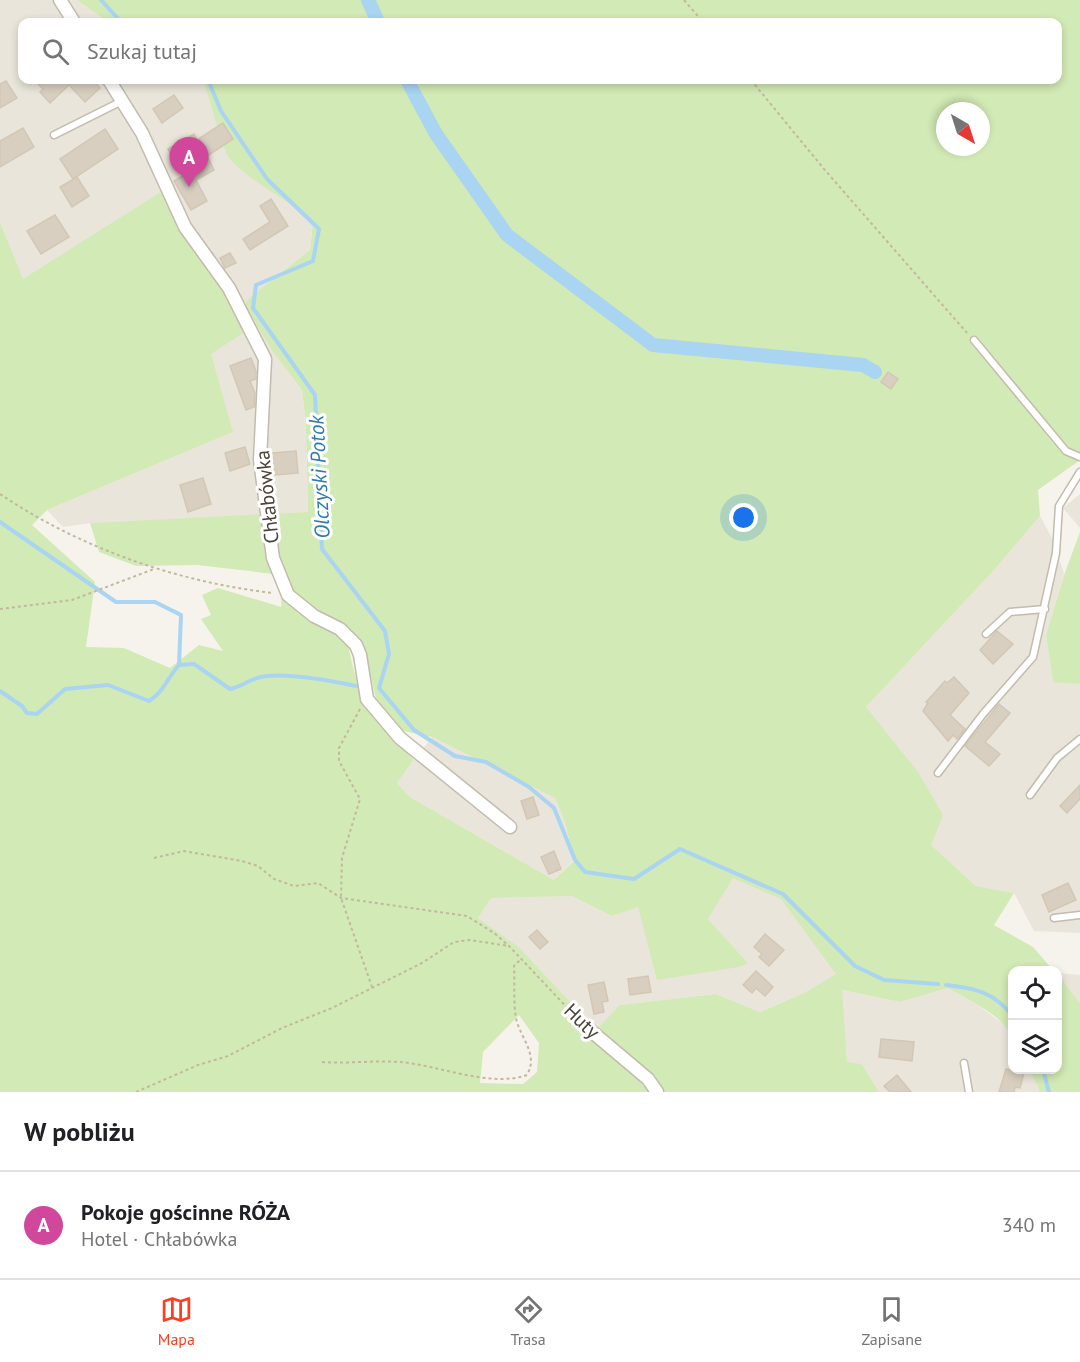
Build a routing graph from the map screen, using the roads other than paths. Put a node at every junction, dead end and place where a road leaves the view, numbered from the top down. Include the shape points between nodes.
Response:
1 (60, 0) edge
2 (71, 18) edge
3 (111, 84) edge
4 (122, 101) junction
5 (54, 135) dead end
6 (974, 340) road end
7 (1080, 457) edge
8 (1080, 472) edge
9 (1046, 609) junction
10 (986, 634) dead end
11 (1080, 739) edge
12 (938, 773) dead end
13 (1030, 795) dead end
14 (510, 827) dead end
15 (1080, 915) edge
16 (1054, 918) dead end
17 (584, 1025) road end
18 (964, 1063) dead end
19 (657, 1092) edge
20 (969, 1092) edge

1 - 2 street
3 - 4 street, Chłabówka
4 - 5 lane
4 - 14 street, Chłabówka via 142,133 185,227 229,288 265,359 260,460 273,558 288,595 314,616 340,629 356,645 367,699 400,738
6 - 7 lane via 1066,451
8 - 9 lane via 1059,506 1056,554
9 - 10 lane via 1010,612
9 - 12 lane via 1027,667 983,714
11 - 13 lane via 1057,758
15 - 16 lane
17 - 19 street, Huty via 648,1079
18 - 20 lane

